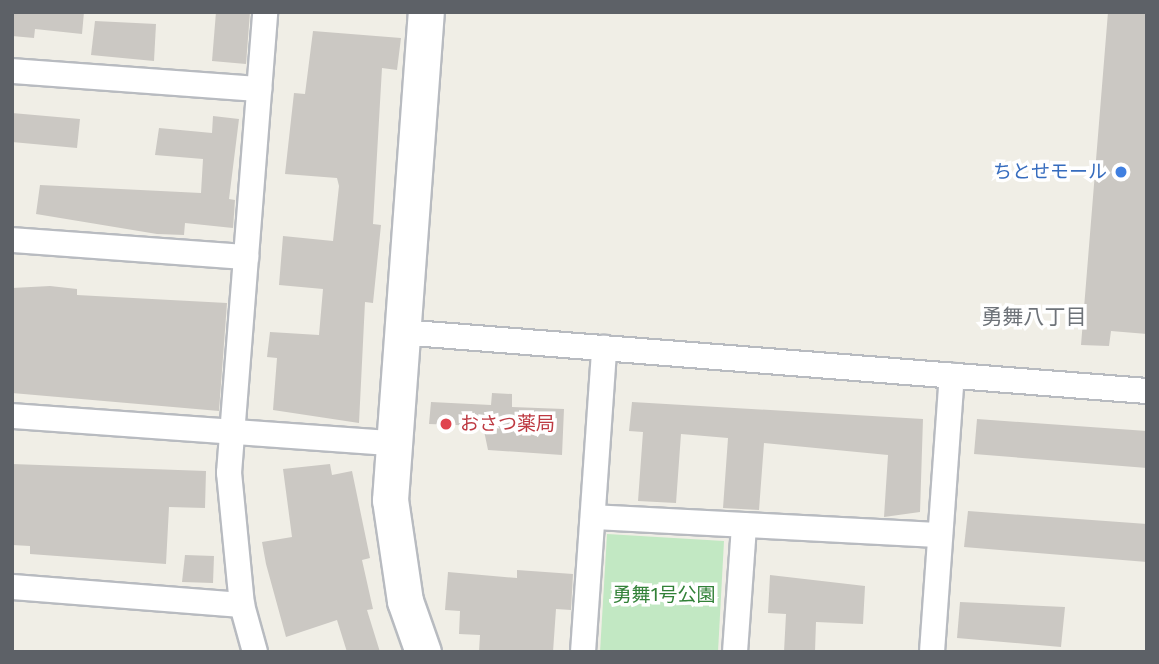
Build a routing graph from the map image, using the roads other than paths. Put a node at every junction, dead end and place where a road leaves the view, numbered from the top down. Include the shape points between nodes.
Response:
1 (265, 12) edge
2 (426, 12) edge
3 (12, 71) edge
4 (259, 89) junction
5 (12, 240) edge
6 (246, 257) junction
7 (400, 332) junction
8 (604, 348) junction
9 (952, 376) junction
10 (1147, 391) edge
11 (12, 416) edge
12 (232, 431) junction
13 (391, 443) junction
14 (593, 517) junction
15 (744, 525) junction
16 (940, 534) junction
17 (12, 587) edge
18 (242, 605) junction
19 (255, 652) edge
20 (423, 652) edge
21 (583, 652) edge
22 (735, 652) edge
23 (932, 652) edge

1 - 4 street
2 - 7 street
3 - 4 street
4 - 6 street
5 - 6 street
6 - 12 street
7 - 8 street
7 - 13 street
8 - 9 street
8 - 14 street
9 - 10 street
9 - 16 street
11 - 12 street
12 - 13 street
12 - 18 street via 232,520
13 - 20 street via 397,562
14 - 15 street
14 - 21 street
15 - 16 street
15 - 22 street
16 - 23 street
17 - 18 street
18 - 19 street

